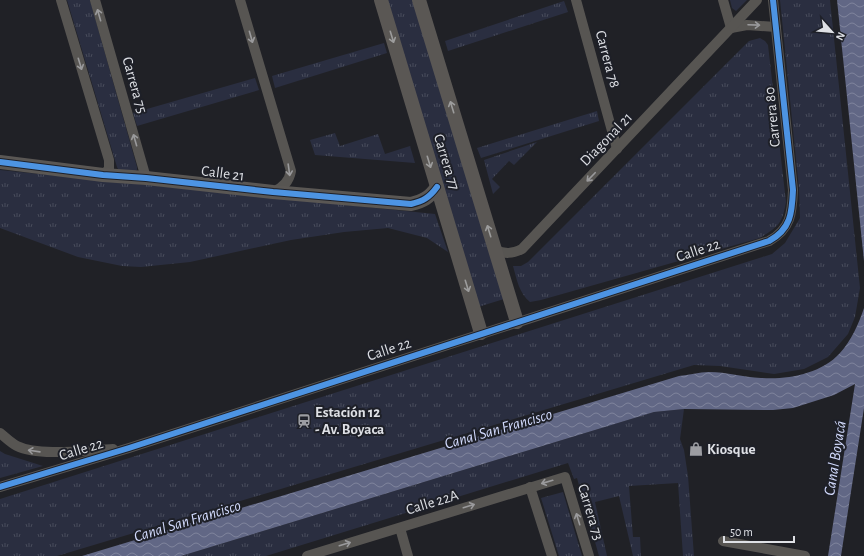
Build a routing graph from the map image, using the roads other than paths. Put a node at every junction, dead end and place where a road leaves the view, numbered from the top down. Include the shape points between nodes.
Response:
1 (61, 0) edge
2 (95, 0) edge
3 (240, 0) edge
4 (381, 0) edge
5 (419, 0) edge
6 (576, 0) edge
7 (723, 0) edge
8 (757, 0) edge
9 (773, 0) edge
10 (731, 28) junction
11 (776, 28) junction
12 (617, 149) junction
13 (0, 162) edge
14 (103, 174) junction
15 (146, 178) junction
16 (437, 187) junction
17 (273, 192) junction
18 (783, 229) joint
19 (495, 250) junction
20 (517, 322) junction
21 (481, 333) junction
22 (0, 433) edge
23 (129, 448) junction
24 (565, 477) joint
25 (530, 487) junction
26 (0, 488) edge
27 (400, 528) junction
28 (723, 542) dead end
29 (307, 556) edge
30 (408, 556) edge
31 (552, 556) edge
32 (589, 556) edge
33 (805, 556) edge

1 -> 14 street via 109,160 110,165
15 -> 2 street, Carrera 75
3 -> 17 street via 291,171 287,183
4 -> 16 street, Carrera 77
19 -> 5 street, Carrera 77
6 - 12 street, Carrera 78
7 - 10 street
8 - 10 street, Diagonal 21
9 - 11 street, Carrera 80
10 -> 11 street via 747,25
10 - 12 street, Diagonal 21
11 - 18 street, Carrera 80 via 793,190 792,213
12 -> 19 street, Diagonal 21 via 522,249 508,254
13 - 14 street, Calle 21
14 - 15 street, Calle 21
15 - 17 street, Calle 21
16 - 17 street, Calle 21 via 425,200 411,204
16 -> 21 street, Carrera 77
18 - 20 street, Calle 22 via 768,241
19 - 20 street, Carrera 77
20 - 21 street, Calle 22
21 - 23 street, Calle 22
23 -> 22 street, Calle 22 via 29,451 16,446
23 - 26 street, Calle 22
24 -> 25 street, Calle 22A
32 -> 24 street, Carrera 73
27 -> 25 street, Calle 22A
25 - 31 street
29 -> 27 street, Calle 22A
27 - 30 street
28 - 33 street

